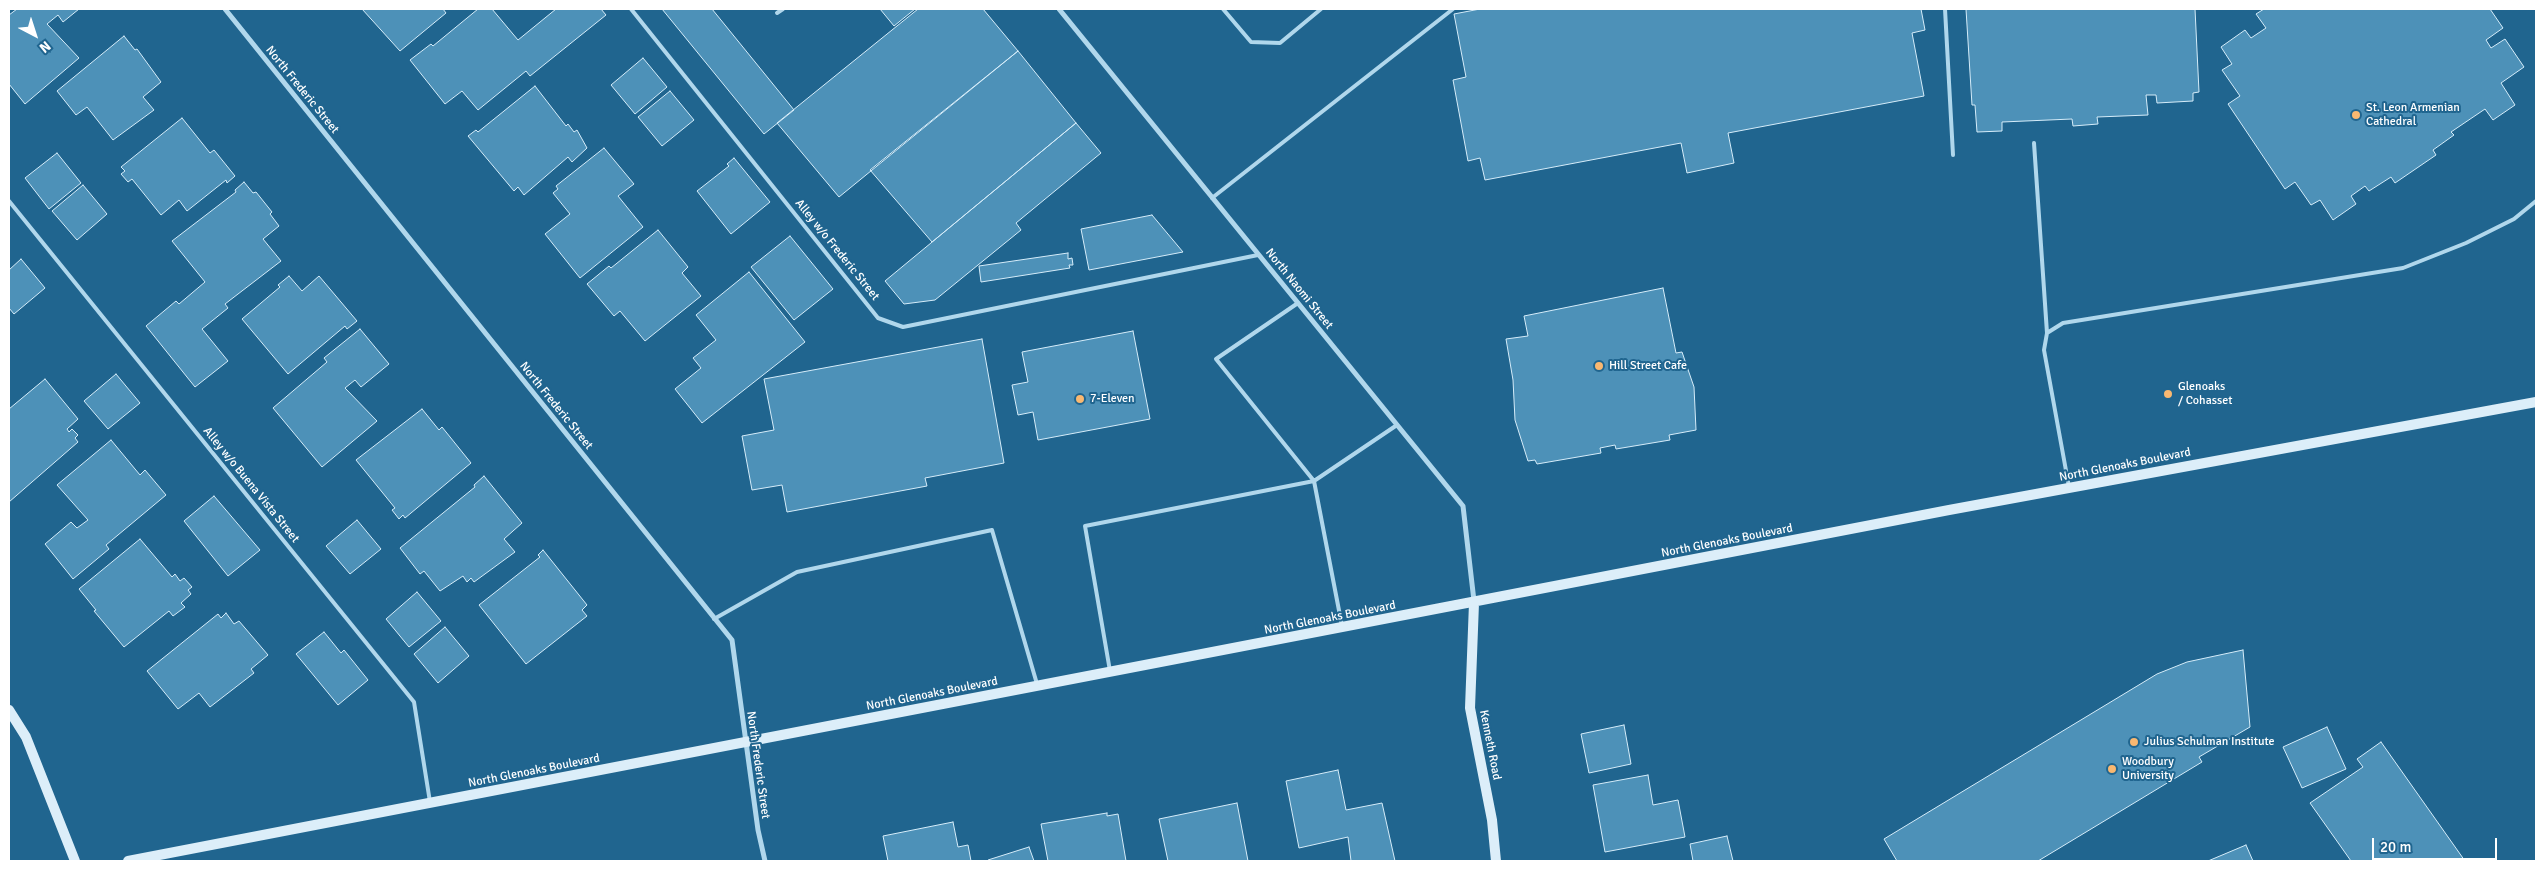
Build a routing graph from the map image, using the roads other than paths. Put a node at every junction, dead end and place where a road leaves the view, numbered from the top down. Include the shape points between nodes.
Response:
1 (224, 9) edge
2 (631, 9) edge
3 (783, 9) edge
4 (1058, 9) edge
5 (1222, 9) edge
6 (1321, 9) edge
7 (1453, 9) edge
8 (1945, 9) edge
9 (777, 14) dead end
10 (2034, 143) dead end
11 (1953, 155) dead end
12 (1212, 198) junction
13 (9, 201) edge
14 (2536, 201) edge
15 (1258, 255) junction
16 (1298, 303) junction
17 (2047, 333) junction
18 (2536, 402) edge
19 (1397, 425) junction
20 (1314, 482) junction
21 (2069, 488) junction
22 (1474, 603) junction
23 (714, 619) junction
24 (1342, 629) junction
25 (1111, 673) junction
26 (1038, 686) junction
27 (9, 710) edge
28 (744, 743) junction
29 (430, 803) junction
30 (75, 861) edge
31 (128, 861) edge
32 (765, 861) edge
33 (1496, 861) edge

1 - 23 street, North Frederic Street
2 - 15 lane, Alley w/o Frederic Street via 878,318 903,327
3 - 9 lane
4 - 12 street, North Naomi Street
5 - 6 lane via 1251,42 1280,43
7 - 12 lane
8 - 11 lane
10 - 17 lane
12 - 15 street, North Naomi Street
13 - 29 lane, Alley w/o Buena Vista Street via 414,702
14 - 17 lane via 2514,220 2403,268 2064,323
15 - 16 street, North Naomi Street
16 - 19 street, North Naomi Street
16 - 20 lane via 1216,359
17 - 21 lane via 2044,350
18 - 21 main road, North Glenoaks Boulevard
19 - 20 lane
19 - 22 street, North Naomi Street via 1463,506
20 - 24 lane
20 - 25 lane via 1085,526
21 - 22 main road, North Glenoaks Boulevard
22 - 24 main road, North Glenoaks Boulevard
22 - 33 main road, Kenneth Road via 1470,708 1492,820
23 - 26 lane via 796,572 992,530
23 - 28 street, North Frederic Street via 732,640
24 - 25 main road, North Glenoaks Boulevard
25 - 26 main road, North Glenoaks Boulevard
26 - 28 main road, North Glenoaks Boulevard
27 - 30 main road via 26,737
28 - 29 main road, North Glenoaks Boulevard
28 - 32 street, North Frederic Street
29 - 31 main road, North Glenoaks Boulevard

